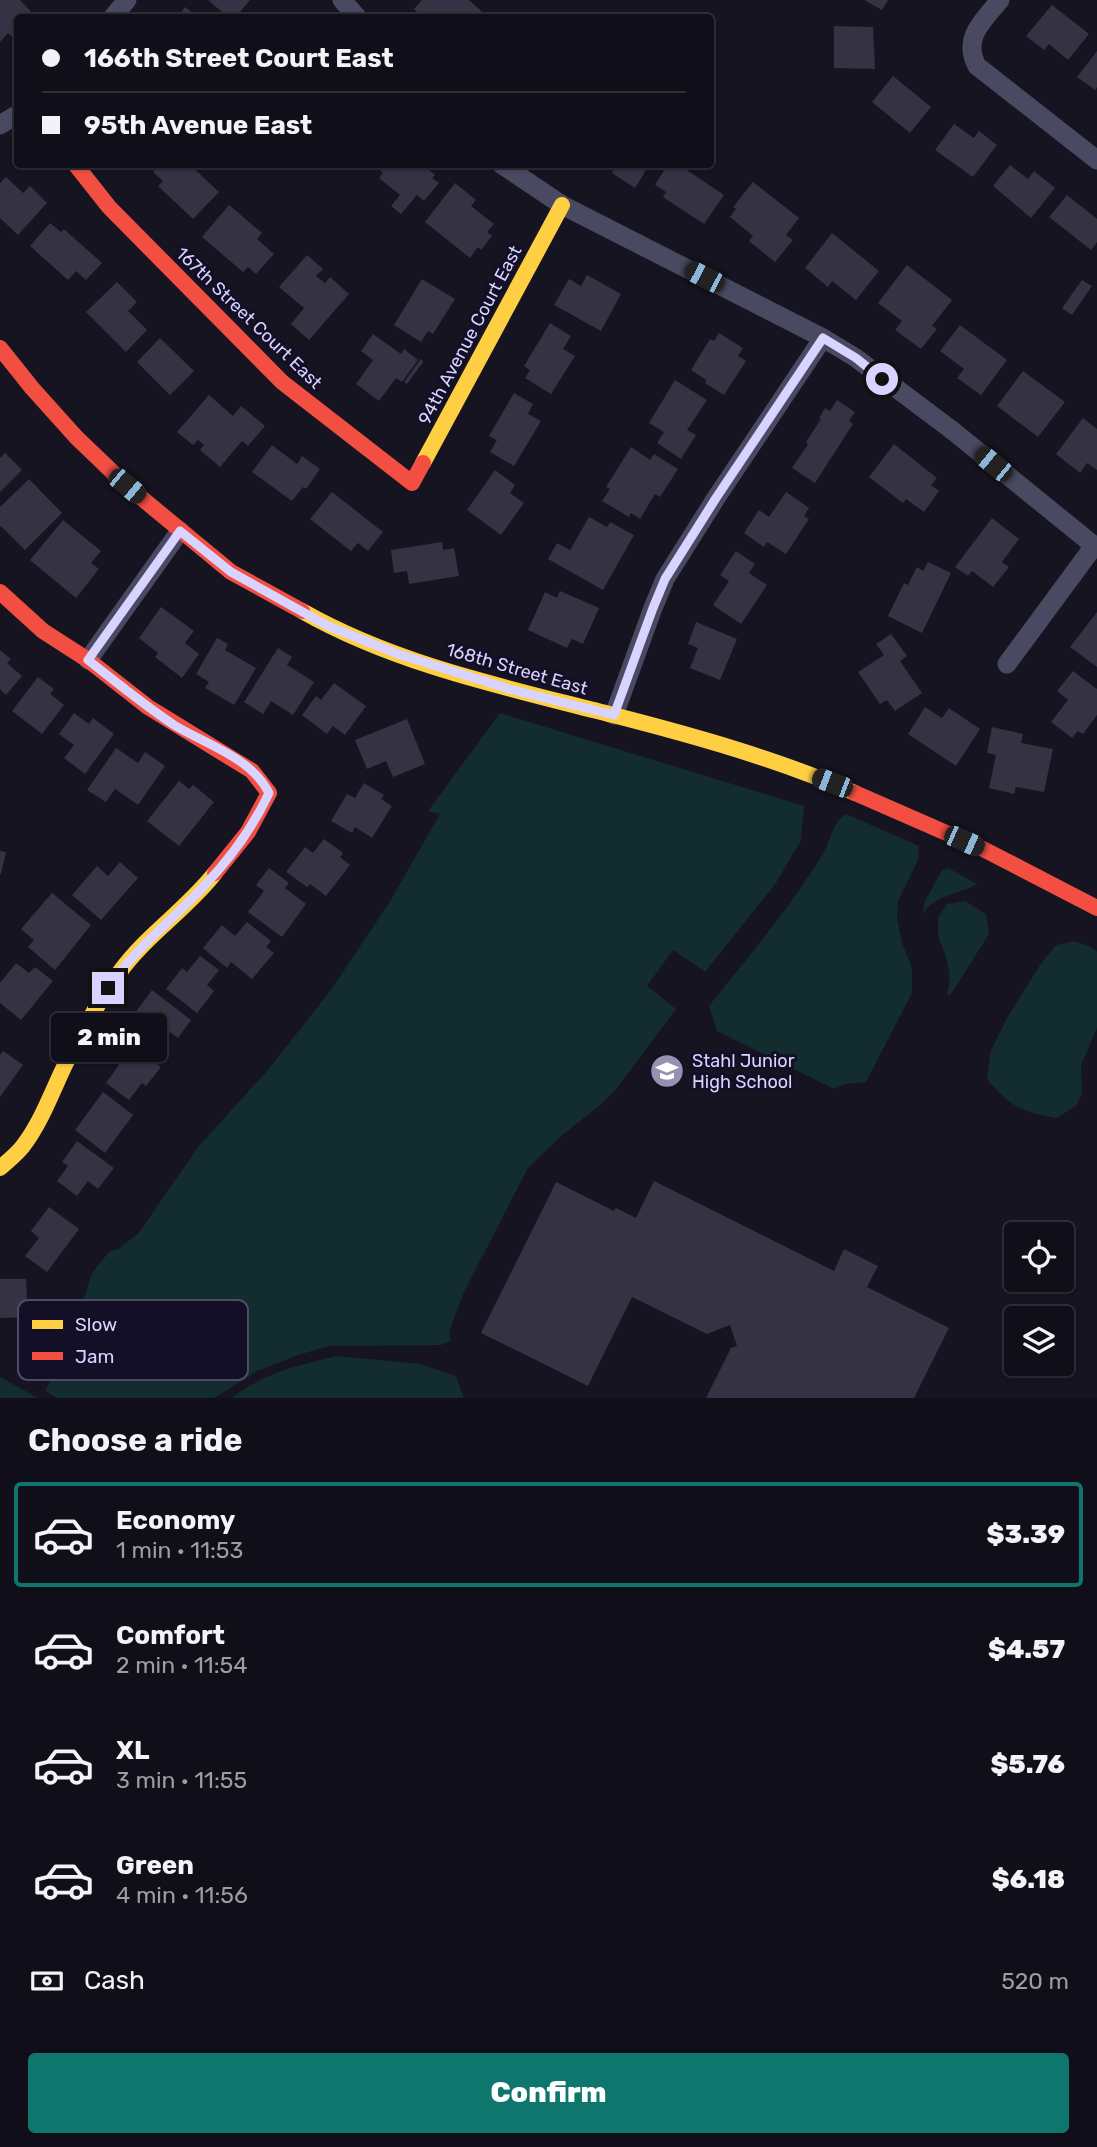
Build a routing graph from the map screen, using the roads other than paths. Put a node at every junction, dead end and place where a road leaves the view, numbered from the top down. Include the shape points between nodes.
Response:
1 (127, 0) edge
2 (342, 0) edge
3 (1000, 0) edge
4 (115, 14) edge
5 (354, 14) edge
6 (1097, 160) edge
7 (78, 168) edge
8 (507, 168) edge
9 (562, 205) junction
10 (823, 338) junction
11 (0, 348) edge
12 (412, 483) joint
13 (180, 531) junction
14 (1096, 547) edge
15 (0, 592) edge
16 (88, 660) junction
17 (1007, 664) dead end
18 (614, 715) junction
19 (1097, 908) edge
20 (0, 1168) edge

1 - 4 street
2 - 5 street
3 - 6 street via 971,41 970,53 977,66
7 - 12 street, 167th Street Court East via 109,207 282,383
8 - 9 street
9 - 10 street
9 - 12 street, 94th Avenue Court East
10 - 14 street via 953,431
10 - 18 street via 665,579
11 - 13 street, 168th Street East via 76,437
13 - 16 street
13 - 18 street, 168th Street East via 231,572 328,626 496,685
14 - 17 street
15 - 16 street via 43,631
16 - 20 street via 148,707 246,767 269,793 248,832 205,886 120,971 71,1052 38,1122 22,1147
18 - 19 street, 168th Street East via 765,757 832,783 983,849

